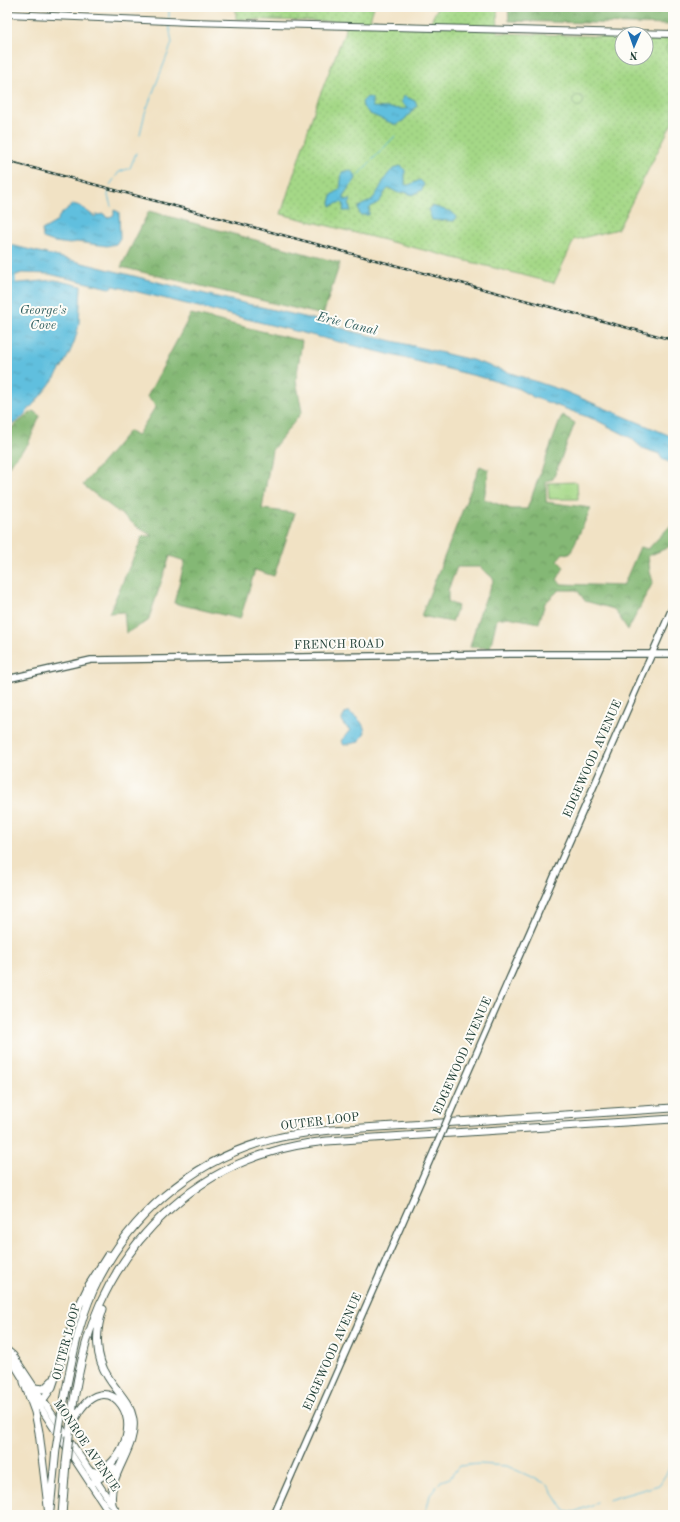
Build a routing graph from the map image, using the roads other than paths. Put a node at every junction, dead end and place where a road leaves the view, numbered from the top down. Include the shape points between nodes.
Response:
1 (7, 14) edge
2 (673, 34) edge
3 (673, 606) edge
4 (652, 654) junction
5 (673, 654) edge
6 (7, 678) edge
7 (673, 1108) edge
8 (673, 1119) edge
9 (122, 1240) junction
10 (113, 1279) junction
11 (7, 1352) edge
12 (57, 1370) junction
13 (24, 1382) junction
14 (34, 1388) junction
15 (41, 1404) junction
16 (71, 1425) junction
17 (125, 1456) junction
18 (90, 1471) junction
19 (94, 1482) junction
20 (112, 1504) junction
21 (49, 1515) edge
22 (62, 1515) edge
23 (111, 1515) edge
24 (118, 1515) edge
25 (274, 1515) edge

1 - 2 main road via 186,22
3 - 4 street, EDGEWOOD AVENUE
4 - 5 street, FRENCH ROAD
4 - 6 street, FRENCH ROAD via 92,660
4 - 25 street, EDGEWOOD AVENUE, bridge
7 - 9 highway, OUTER LOOP via 332,1130 269,1140 239,1150 195,1173 151,1207
8 - 10 highway, OUTER LOOP via 327,1140 270,1152 242,1162 205,1182 169,1209 148,1229
9 - 12 highway via 106,1258 89,1285
9 - 21 highway, OUTER LOOP, bridge via 93,1291 80,1326 62,1411
10 - 16 highway, OUTER LOOP via 100,1304 89,1335
10 - 17 highway via 99,1321 98,1344 106,1372 132,1413 132,1435
11 - 13 main road, MONROE AVENUE
11 - 14 main road, MONROE AVENUE via 13,1355
12 - 14 highway via 50,1384 44,1389
12 - 15 highway via 52,1387
13 - 15 main road, MONROE AVENUE
13 - 21 highway via 39,1432
14 - 15 main road, MONROE AVENUE
15 - 18 main road, MONROE AVENUE
15 - 19 main road, MONROE AVENUE
16 - 18 highway via 81,1408 95,1397 112,1397 120,1402 125,1410 127,1425 122,1450 111,1465 99,1473
16 - 22 highway, bridge
17 - 19 highway
17 - 20 highway via 111,1489
18 - 19 main road, MONROE AVENUE
19 - 20 main road, MONROE AVENUE
19 - 23 main road, MONROE AVENUE
20 - 24 main road, MONROE AVENUE

